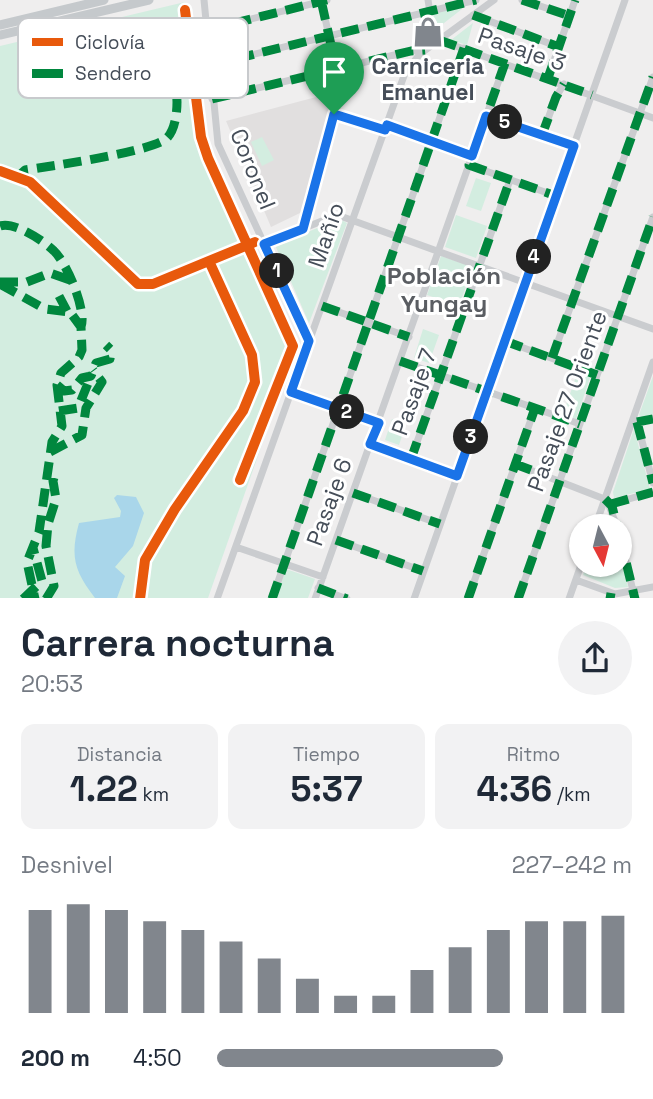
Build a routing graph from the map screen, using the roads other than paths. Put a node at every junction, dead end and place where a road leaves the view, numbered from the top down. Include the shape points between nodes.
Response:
1 (104, 0) edge
2 (149, 0) edge
3 (204, 0) edge
4 (428, 0) edge
5 (476, 0) edge
6 (494, 0) edge
7 (522, 0) edge
8 (575, 0) edge
9 (625, 0) edge
10 (323, 1) edge
11 (430, 12) junction
12 (472, 15) junction
13 (569, 16) junction
14 (29, 18) edge
15 (72, 18) edge
16 (206, 18) edge
17 (248, 20) edge
18 (18, 21) edge
19 (0, 25) edge
20 (18, 31) edge
21 (0, 35) edge
22 (329, 36) junction
23 (439, 40) junction
24 (559, 47) junction
25 (464, 48) junction
26 (425, 50) junction
27 (248, 56) edge
28 (505, 63) junction
29 (337, 69) junction
30 (653, 77) edge
31 (548, 78) junction
32 (564, 84) junction
33 (248, 90) edge
34 (592, 95) junction
35 (216, 98) edge
36 (212, 99) joint
37 (334, 114) junction
38 (640, 114) junction
39 (486, 116) junction
40 (653, 118) edge
41 (386, 127) junction
42 (542, 135) junction
43 (432, 141) junction
44 (574, 146) junction
45 (472, 156) junction
46 (469, 165) junction
47 (510, 180) junction
48 (556, 197) junction
49 (653, 217) edge
50 (352, 220) junction
51 (303, 229) junction
52 (398, 237) junction
53 (264, 244) junction
54 (439, 251) junction
55 (480, 266) junction
56 (525, 283) junction
57 (573, 300) junction
58 (322, 306) junction
59 (618, 316) junction
60 (368, 323) junction
61 (653, 329) edge
62 (409, 337) junction
63 (309, 341) junction
64 (505, 341) junction
65 (552, 358) junction
66 (400, 361) junction
67 (653, 362) edge
68 (597, 374) junction
69 (441, 376) junction
70 (291, 392) junction
71 (487, 392) junction
72 (535, 408) junction
73 (338, 409) junction
74 (653, 419) edge
75 (635, 421) junction
76 (379, 423) junction
77 (580, 424) junction
78 (370, 444) junction
79 (411, 459) junction
80 (515, 464) junction
81 (457, 476) junction
82 (559, 481) junction
83 (653, 484) edge
84 (653, 492) edge
85 (353, 493) junction
86 (608, 501) junction
87 (601, 514) edge
88 (612, 514) edge
89 (440, 524) junction
90 (336, 540) junction
91 (236, 547) junction
92 (284, 564) junction
93 (423, 571) junction
94 (323, 577) junction
95 (576, 580) joint
96 (653, 587) edge
97 (318, 589) junction
98 (634, 595) edge
99 (611, 596) edge
100 (218, 598) edge
101 (271, 598) edge
102 (315, 598) edge
103 (347, 598) edge
104 (414, 598) edge
105 (468, 598) edge
106 (518, 598) edge
107 (569, 598) edge

1 - 14 main road
2 - 15 main road
3 - 16 street, Coronel
4 - 11 street
5 - 11 street
6 - 12 street, Mañío
7 - 13 street
8 - 13 street
9 - 34 street
10 - 17 street
10 - 22 street
11 - 22 street
12 - 23 street, Mañío
12 - 24 street
13 - 24 street
18 - 19 main road
20 - 21 main road
22 - 27 street
22 - 29 street
23 - 25 street, Pasaje 3
23 - 26 street, Mañío
24 - 31 street
25 - 28 street, Pasaje 3
25 - 43 street
26 - 29 street
26 - 41 street, Mañío via 405,73
28 - 31 street, Pasaje 3
28 - 39 street, Pasaje 6
29 - 33 street
29 - 37 street via 341,90
30 - 38 street
31 - 32 street, Pasaje 3
32 - 34 street, Pasaje 3
32 - 42 street
34 - 38 street, Pasaje 3
34 - 44 street
35 - 36 street
36 - 53 street, Coronel via 218,144
37 - 41 street
37 - 51 street
38 - 40 street, Pasaje 3
38 - 57 street
39 - 42 street
39 - 45 street, Pasaje 6
41 - 43 street
41 - 50 street, Mañío
42 - 44 street
43 - 45 street
43 - 52 street
44 - 48 street
45 - 46 street, Pasaje 6
46 - 47 street
46 - 54 street, Pasaje 6
47 - 48 street
47 - 55 street, Pasaje 7
48 - 56 street
49 - 59 street, Pasaje 27 Oriente
50 - 51 street via 336,216
50 - 52 street
50 - 58 street, Mañío
51 - 53 street
52 - 54 street
52 - 60 street
53 - 63 street, Coronel
54 - 55 street
54 - 62 street, Pasaje 6
55 - 56 street
55 - 69 street, Pasaje 7
56 - 57 street
56 - 64 street
57 - 59 street
57 - 65 street
58 - 60 street
58 - 63 street, Mañío
59 - 61 street
59 - 68 street, Pasaje 27 Oriente
60 - 62 street
60 - 73 street
62 - 66 street, Pasaje 6
63 - 70 street, Mañío
64 - 65 street
64 - 71 street
65 - 68 street
66 - 69 street
66 - 76 street, Pasaje 6
67 - 75 street
68 - 77 street, Pasaje 27 Oriente
69 - 71 street
69 - 79 street, Pasaje 7
70 - 73 street
70 - 91 street, Mañío
71 - 72 street
71 - 81 street
72 - 77 street
72 - 80 street
73 - 76 street
73 - 92 street
74 - 75 street
75 - 83 street
75 - 86 street
76 - 78 street, Pasaje 6
77 - 82 street, Pasaje 27 Oriente
78 - 79 street
78 - 85 street, Pasaje 6
79 - 81 street
80 - 82 street
80 - 105 street
81 - 89 street
82 - 86 street
82 - 106 street, Pasaje 27 Oriente
84 - 86 street
85 - 89 street
85 - 90 street, Pasaje 6
86 - 87 street
86 - 88 street
89 - 93 street
90 - 93 street
90 - 94 street, Pasaje 6
91 - 92 street
91 - 100 street, Mañío
92 - 94 street
92 - 101 street
93 - 104 street
94 - 97 street, Pasaje 6
95 - 99 street
95 - 107 street
96 - 98 street
97 - 102 street, Pasaje 6
97 - 103 street
98 - 99 street

